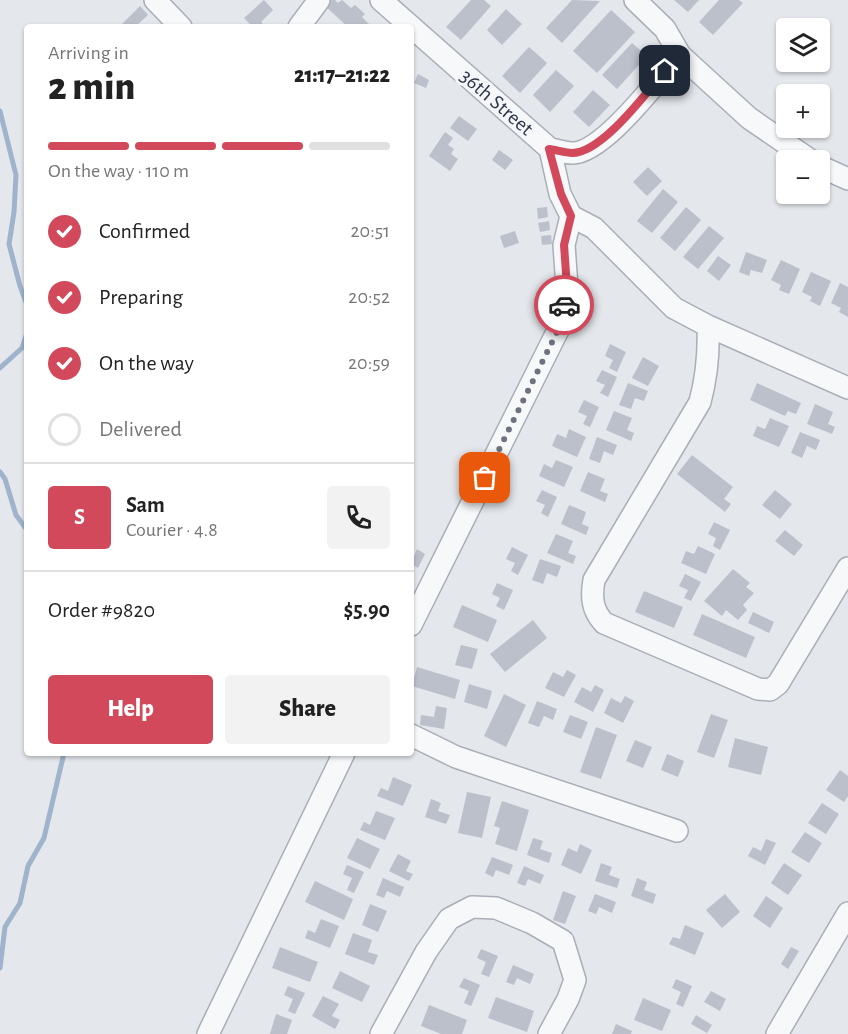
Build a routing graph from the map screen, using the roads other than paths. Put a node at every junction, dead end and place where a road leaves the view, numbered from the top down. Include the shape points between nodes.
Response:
1 (155, 0) edge
2 (319, 0) edge
3 (381, 0) edge
4 (634, 0) edge
5 (178, 24) edge
6 (301, 24) edge
7 (408, 24) edge
8 (414, 29) edge
9 (680, 55) junction
10 (549, 149) junction
11 (795, 150) edge
12 (830, 171) edge
13 (848, 180) edge
14 (571, 216) junction
15 (708, 326) junction
16 (848, 388) edge
17 (848, 568) edge
18 (414, 618) edge
19 (414, 736) edge
20 (343, 756) edge
21 (677, 831) dead end
22 (848, 913) edge
23 (208, 1034) edge
24 (381, 1034) edge
25 (549, 1034) edge
26 (777, 1034) edge

1 - 5 street
2 - 6 street
3 - 7 street, 36th Street
4 - 9 street via 665,29
8 - 10 street, 36th Street
9 - 10 street via 609,136 574,154
9 - 11 street via 749,118
10 - 14 street, 36th Street
12 - 13 street
14 - 15 street via 594,228 674,308
14 - 18 street via 564,245 567,287 560,326
15 - 16 street
15 - 17 street via 707,374 700,402 594,580 596,614 604,623 758,689 770,690 778,684
19 - 21 street via 456,757
20 - 23 street
22 - 26 street
24 - 25 street via 449,918 472,907 496,908 532,922 563,941 576,980

